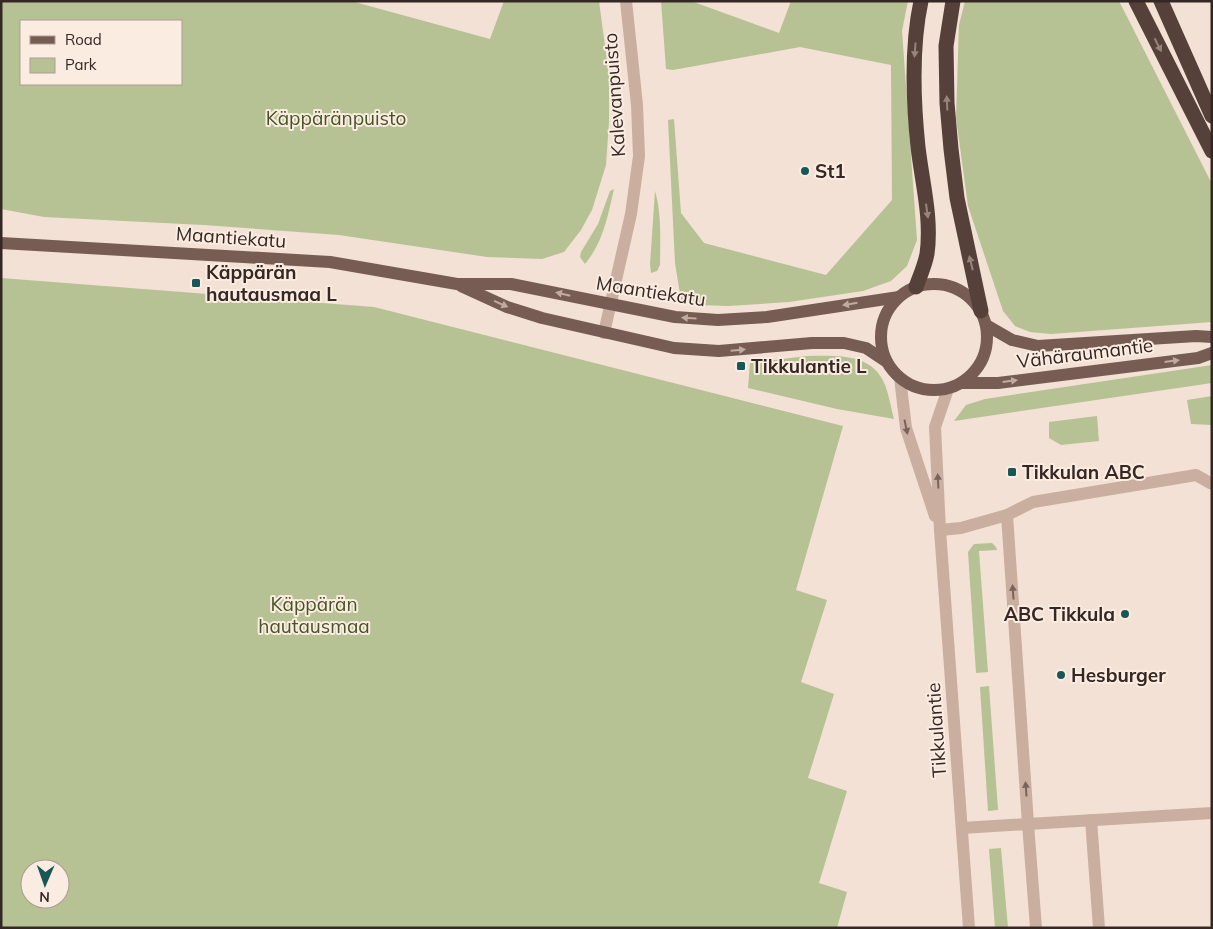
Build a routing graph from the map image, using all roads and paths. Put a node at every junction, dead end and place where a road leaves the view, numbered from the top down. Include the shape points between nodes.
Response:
1 (626, 1) edge
2 (921, 1) edge
3 (953, 1) edge
4 (1136, 1) edge
5 (1161, 1) edge
6 (1212, 116) edge
7 (1212, 151) edge
8 (1, 243) edge
9 (457, 284) junction
10 (916, 287) junction
11 (899, 297) junction
12 (610, 304) junction
13 (984, 318) junction
14 (604, 333) junction
15 (1212, 337) edge
16 (1212, 353) edge
17 (887, 362) junction
18 (900, 378) junction
19 (962, 383) junction
20 (948, 389) junction
21 (1212, 484) edge
22 (1008, 515) junction
23 (940, 530) junction
24 (1212, 813) edge
25 (1091, 820) junction
26 (1028, 824) junction
27 (962, 828) junction
28 (970, 928) edge
29 (1036, 928) edge
30 (1099, 928) edge

1 - 12 street, Kalevanpuisto via 639,156 631,214
2 -> 10 highway via 914,64 915,108 929,229 926,256
13 -> 3 highway via 957,198 950,140 946,46
4 -> 7 highway
5 - 6 highway
8 - 9 main road, Maantiekatu via 330,262
12 -> 9 main road, Maantiekatu via 511,284
9 -> 14 main road, Maantiekatu via 516,310
10 - 11 main road
10 - 13 main road via 934,284 953,287 969,297
11 -> 12 main road, Maantiekatu via 767,317 718,320 674,317
11 - 17 main road via 887,311 881,328 881,345
12 - 14 street, Kalevanpuisto
13 - 15 main road, Vähäraumantie via 1012,340 1038,346
13 - 19 main road via 987,347 978,368
14 -> 17 main road, Maantiekatu via 674,348 719,351 844,343 866,348
19 -> 16 main road, Vähäraumantie via 998,383 1198,358
17 - 18 main road
18 - 20 main road via 914,387
18 -> 23 street via 906,428
19 - 20 main road
23 -> 20 street via 935,427
21 - 22 street via 1196,475 1033,502
22 - 23 street via 961,528
26 -> 22 street
23 - 27 street, Tikkulantie
24 - 25 street
25 - 26 street
25 - 30 street
26 - 27 street
26 - 29 street
27 - 28 street, Tikkulantie

